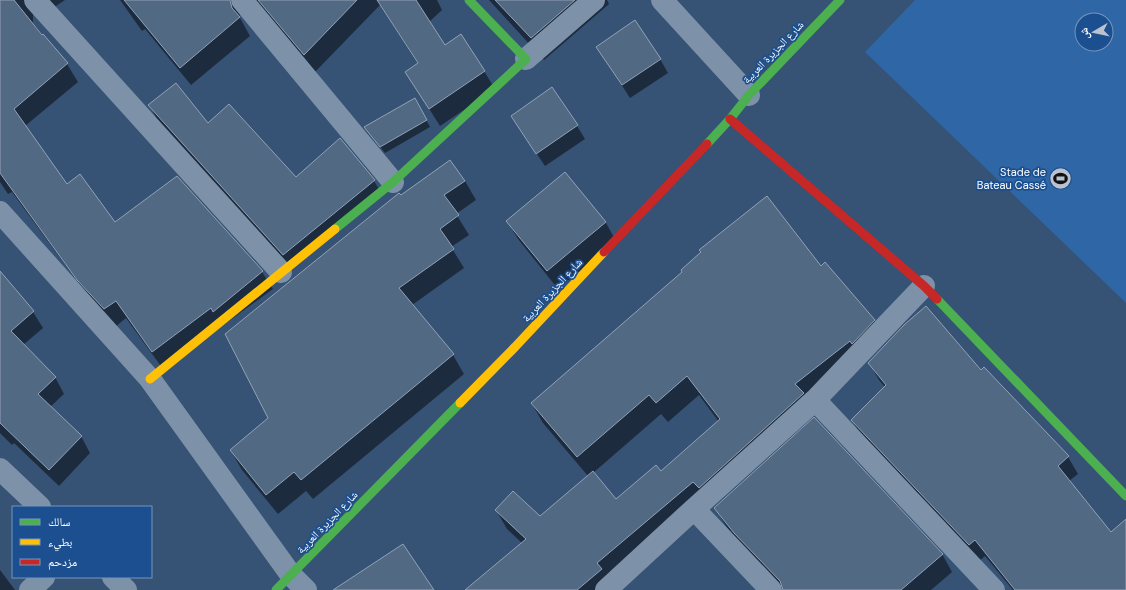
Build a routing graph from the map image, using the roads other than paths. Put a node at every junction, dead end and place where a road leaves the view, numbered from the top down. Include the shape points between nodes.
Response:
1 (35, 0) edge
2 (242, 0) edge
3 (469, 0) edge
4 (594, 0) edge
5 (662, 0) edge
6 (840, 0) edge
7 (526, 59) junction
8 (749, 95) junction
9 (730, 119) junction
10 (393, 182) junction
11 (0, 212) edge
12 (281, 272) junction
13 (924, 286) junction
14 (150, 379) junction
15 (815, 400) junction
16 (0, 469) edge
17 (1126, 496) edge
18 (39, 506) edge
19 (694, 509) junction
20 (43, 578) edge
21 (113, 578) edge
22 (291, 585) edge
23 (30, 590) edge
24 (126, 590) edge
25 (606, 590) edge
26 (771, 590) edge
27 (994, 590) edge

1 - 12 street
2 - 10 street
3 - 7 street
4 - 7 street
5 - 8 street
6 - 8 street, شارع الجزيرة العربية
7 - 10 street
8 - 9 street, شارع الجزيرة العربية
9 - 13 street
9 - 22 street, شارع الجزيرة العربية
10 - 12 street
11 - 14 street
12 - 14 street
13 - 15 street
13 - 17 street
14 - 22 street
15 - 19 street
15 - 27 street
16 - 18 street
19 - 25 street
19 - 26 street
20 - 23 street
21 - 24 street

